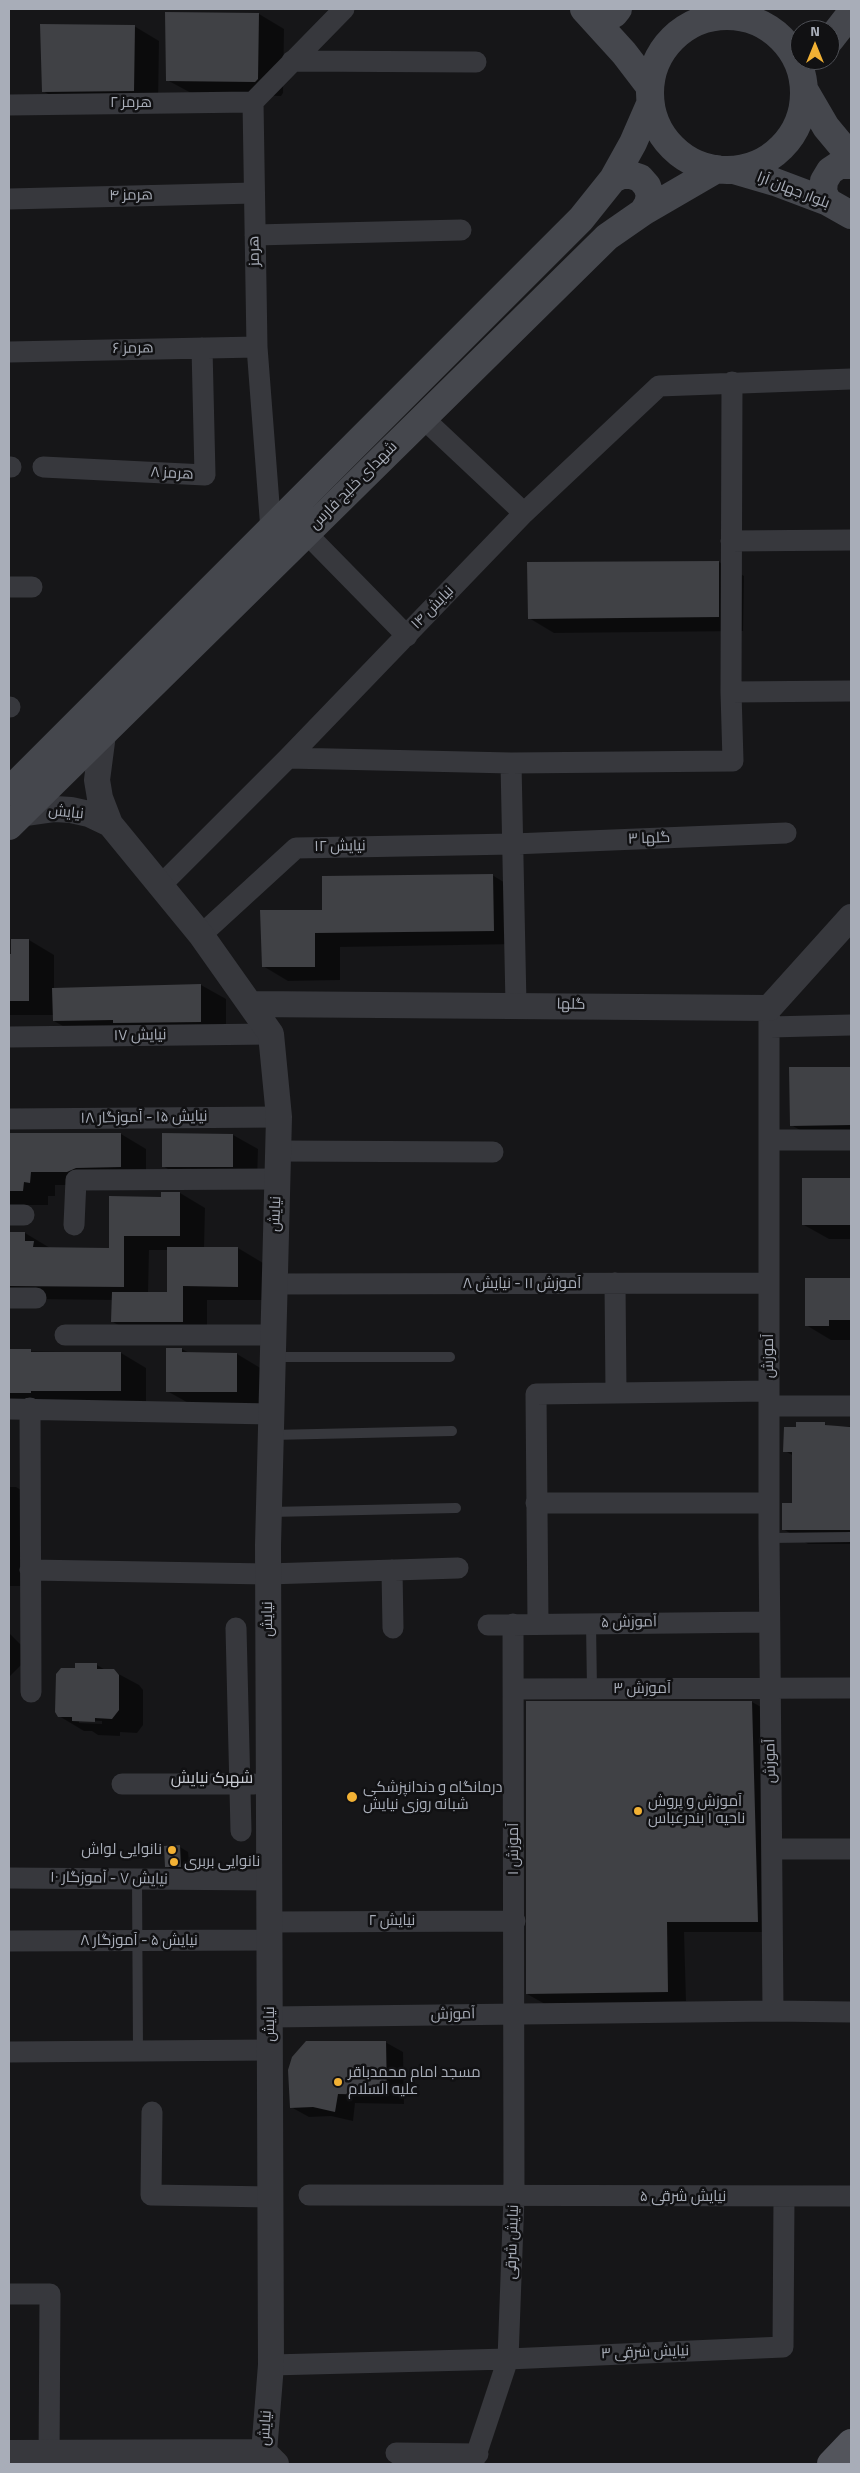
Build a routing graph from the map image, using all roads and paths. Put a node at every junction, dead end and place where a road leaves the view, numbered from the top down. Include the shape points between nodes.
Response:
1 (344, 9) edge
2 (618, 9) edge
3 (687, 9) edge
4 (588, 12) edge
5 (753, 13) edge
6 (851, 13) edge
7 (713, 17) junction
8 (840, 27) edge
9 (292, 61) junction
10 (476, 62) dead end
11 (807, 75) edge
12 (650, 96) junction
13 (253, 102) junction
14 (9, 105) edge
15 (851, 157) edge
16 (851, 164) edge
17 (726, 170) junction
18 (613, 179) junction
19 (254, 193) junction
20 (9, 199) edge
21 (828, 202) junction
22 (643, 212) junction
23 (851, 215) edge
24 (461, 230) dead end
25 (255, 235) junction
26 (257, 347) junction
27 (202, 348) junction
28 (9, 352) edge
29 (851, 380) edge
30 (732, 382) junction
31 (423, 418) junction
32 (42, 467) dead end
33 (524, 513) junction
34 (272, 530) junction
35 (306, 533) junction
36 (851, 540) edge
37 (731, 542) junction
38 (9, 587) edge
39 (32, 587) dead end
40 (407, 636) junction
41 (851, 691) edge
42 (731, 692) junction
43 (103, 734) junction
44 (288, 758) junction
45 (511, 763) junction
46 (13, 810) edge
47 (110, 824) junction
48 (786, 833) dead end
49 (513, 844) junction
50 (160, 886) junction
51 (851, 917) edge
52 (201, 935) junction
53 (250, 1004) junction
54 (516, 1005) junction
55 (769, 1017) junction
56 (851, 1025) edge
57 (271, 1034) junction
58 (9, 1037) edge
59 (279, 1116) junction
60 (9, 1119) edge
61 (769, 1140) junction
62 (851, 1140) edge
63 (278, 1151) junction
64 (493, 1152) dead end
65 (277, 1178) junction
66 (74, 1224) dead end
67 (615, 1283) junction
68 (769, 1283) junction
69 (274, 1284) junction
70 (9, 1298) edge
71 (36, 1298) dead end
72 (65, 1335) dead end
73 (273, 1346) junction
74 (450, 1357) dead end
75 (616, 1393) junction
76 (769, 1398) junction
77 (851, 1406) edge
78 (9, 1408) edge
79 (30, 1408) junction
80 (270, 1424) junction
81 (452, 1431) dead end
82 (769, 1502) junction
83 (536, 1503) junction
84 (456, 1508) dead end
85 (268, 1512) junction
86 (851, 1537) edge
87 (769, 1538) junction
88 (458, 1568) dead end
89 (30, 1570) junction
90 (392, 1570) junction
91 (268, 1574) junction
92 (769, 1622) junction
93 (591, 1623) junction
94 (513, 1624) junction
95 (538, 1624) junction
96 (488, 1625) dead end
97 (236, 1628) dead end
98 (393, 1628) dead end
99 (770, 1688) junction
100 (851, 1688) edge
101 (514, 1689) junction
102 (592, 1689) junction
103 (31, 1692) dead end
104 (122, 1784) dead end
105 (240, 1784) junction
106 (269, 1784) junction
107 (241, 1831) dead end
108 (772, 1849) junction
109 (851, 1849) edge
110 (9, 1878) edge
111 (137, 1879) junction
112 (269, 1880) junction
113 (515, 1921) junction
114 (270, 1931) junction
115 (9, 1941) edge
116 (137, 1941) junction
117 (773, 2011) junction
118 (851, 2012) edge
119 (515, 2014) junction
120 (270, 2017) junction
121 (270, 2050) junction
122 (138, 2051) junction
123 (9, 2052) edge
124 (152, 2112) dead end
125 (309, 2195) dead end
126 (851, 2196) edge
127 (271, 2197) junction
128 (514, 2197) junction
129 (784, 2197) junction
130 (9, 2294) edge
131 (508, 2359) junction
132 (271, 2365) junction
133 (851, 2443) edge
134 (9, 2453) edge
135 (396, 2453) dead end
136 (270, 2458) edge
137 (49, 2459) edge
138 (475, 2459) edge
139 (831, 2464) edge

1 - 9 street
2 - 4 main road via 603,18
3 - 7 main road
4 - 12 main road
5 - 7 main road
5 - 11 main road via 788,45
6 - 8 main road
7 - 12 main road via 696,22 669,42 653,71
9 - 10 street
9 - 13 street
11 - 15 main road via 826,127
11 - 17 main road via 804,108 790,138 766,160
12 - 17 main road via 658,128 673,148 701,166
12 - 18 main road, شهدای خلیج فارس via 633,143
13 - 14 street, هرمز ۲
13 - 19 street, هرمز
16 - 21 main road via 839,165 827,176 823,192
17 - 21 main road, بلوار جهان آرا via 775,182
17 - 22 main road, شهدای خلیج فارس
18 - 22 main road via 622,174 640,178 650,195
18 - 34 main road, شهدای خلیج فارس via 581,219 528,274
19 - 20 street, هرمز ۴
19 - 25 street, هرمز
21 - 23 main road, بلوار جهان آرا
22 - 31 main road, شهدای خلیج فارس via 607,237
24 - 25 street
25 - 26 street, هرمز
26 - 27 street, هرمز ۶
26 - 34 street, هرمز
27 - 28 street, هرمز ۶
27 - 32 street, هرمز ۸ via 205,475
29 - 30 street, نیایش ۱۴
30 - 33 street, نیایش ۱۴ via 659,386
30 - 37 street
31 - 33 street
31 - 35 main road, شهدای خلیج فارس
33 - 40 street, نیایش ۱۴
34 - 46 main road, شهدای خلیج فارس
35 - 40 street
35 - 43 main road, شهدای خلیج فارس
36 - 37 street
37 - 42 street
38 - 39 street
40 - 44 street, نیایش ۱۴
41 - 42 street
42 - 45 street via 733,761
43 - 46 main road, شهدای خلیج فارس
43 - 47 street, نیایش via 97,780
44 - 45 street
44 - 50 street, نیایش ۱۴
45 - 49 street
46 - 47 street, نیایش via 71,810
47 - 50 street, نیایش
48 - 49 street, گلها ۳
49 - 52 street, نیایش ۱۲ via 296,848
49 - 54 street
50 - 52 street, نیایش
51 - 55 street
52 - 53 street, نیایش
53 - 54 street, گلها
53 - 57 street, نیایش
54 - 55 street, گلها
55 - 56 street
55 - 61 street, آموزش
57 - 58 street, نیایش ۱۷
57 - 59 street, نیایش
59 - 60 street, نیایش ۱۵ - آموزگار ۱۸
59 - 63 street, نیایش
61 - 62 street
61 - 68 street, آموزش
63 - 64 street
63 - 65 street, نیایش
65 - 66 street via 76,1180
65 - 69 street, نیایش
67 - 68 street, آموزش ۱۱ - نیایش ۸
67 - 69 street, آموزش ۱۱ - نیایش ۸
67 - 75 street
68 - 76 street, آموزش
69 - 73 street, نیایش
70 - 71 street
72 - 73 street
73 - 74 lane
73 - 80 street, نیایش
75 - 76 street
75 - 83 street via 536,1394
76 - 77 street
76 - 82 street, آموزش
78 - 79 street
79 - 80 street
79 - 89 street
80 - 81 lane
80 - 85 street, نیایش
82 - 83 street
82 - 87 street, آموزش
83 - 95 street
84 - 85 lane
85 - 91 street, نیایش
86 - 87 lane
87 - 92 street, آموزش
88 - 90 street
89 - 91 street
89 - 103 street
90 - 91 street
90 - 98 street
91 - 106 street, نیایش
92 - 93 street, آموزش ۵
92 - 99 street, آموزش
93 - 95 street, آموزش ۵
93 - 102 lane
94 - 95 street, آموزش ۵
94 - 96 street, آموزش ۵
94 - 101 street, آموزش ۱
97 - 105 street
99 - 100 street, آموزش ۳
99 - 102 street, آموزش ۳
99 - 108 street, آموزش
101 - 102 street, آموزش ۳
101 - 113 street, آموزش ۱
104 - 105 street
105 - 106 street
105 - 107 street
106 - 112 street, نیایش
108 - 109 street
108 - 117 street, آموزش
110 - 111 street, نیایش ۷ - آموزگار ۱۰
111 - 112 street, نیایش ۷ - آموزگار ۱۰
111 - 116 lane
112 - 114 street, نیایش
113 - 114 street, نیایش ۲
113 - 119 street, آموزش ۱
114 - 116 street, نیایش ۵ - آموزگار ۸
114 - 120 street, نیایش
115 - 116 street, نیایش ۵ - آموزگار ۸
116 - 122 lane
117 - 118 street
117 - 119 street, آموزش
119 - 120 street, آموزش
119 - 128 street, نیایش شرقی
120 - 121 street, نیایش
121 - 122 street
121 - 127 street, نیایش
122 - 123 street
124 - 127 street via 151,2195
125 - 128 street, نیایش شرقی ۵
126 - 129 street, نیایش شرقی ۵
127 - 132 street, نیایش
128 - 129 street, نیایش شرقی ۵
128 - 131 street, نیایش شرقی
129 - 131 street, نیایش شرقی ۳ via 782,2347
130 - 137 street via 50,2294
131 - 132 street, نیایش شرقی ۳
131 - 138 street, نیایش شرقی
132 - 136 street, نیایش
133 - 139 main road
134 - 137 street
135 - 138 street
136 - 137 street

